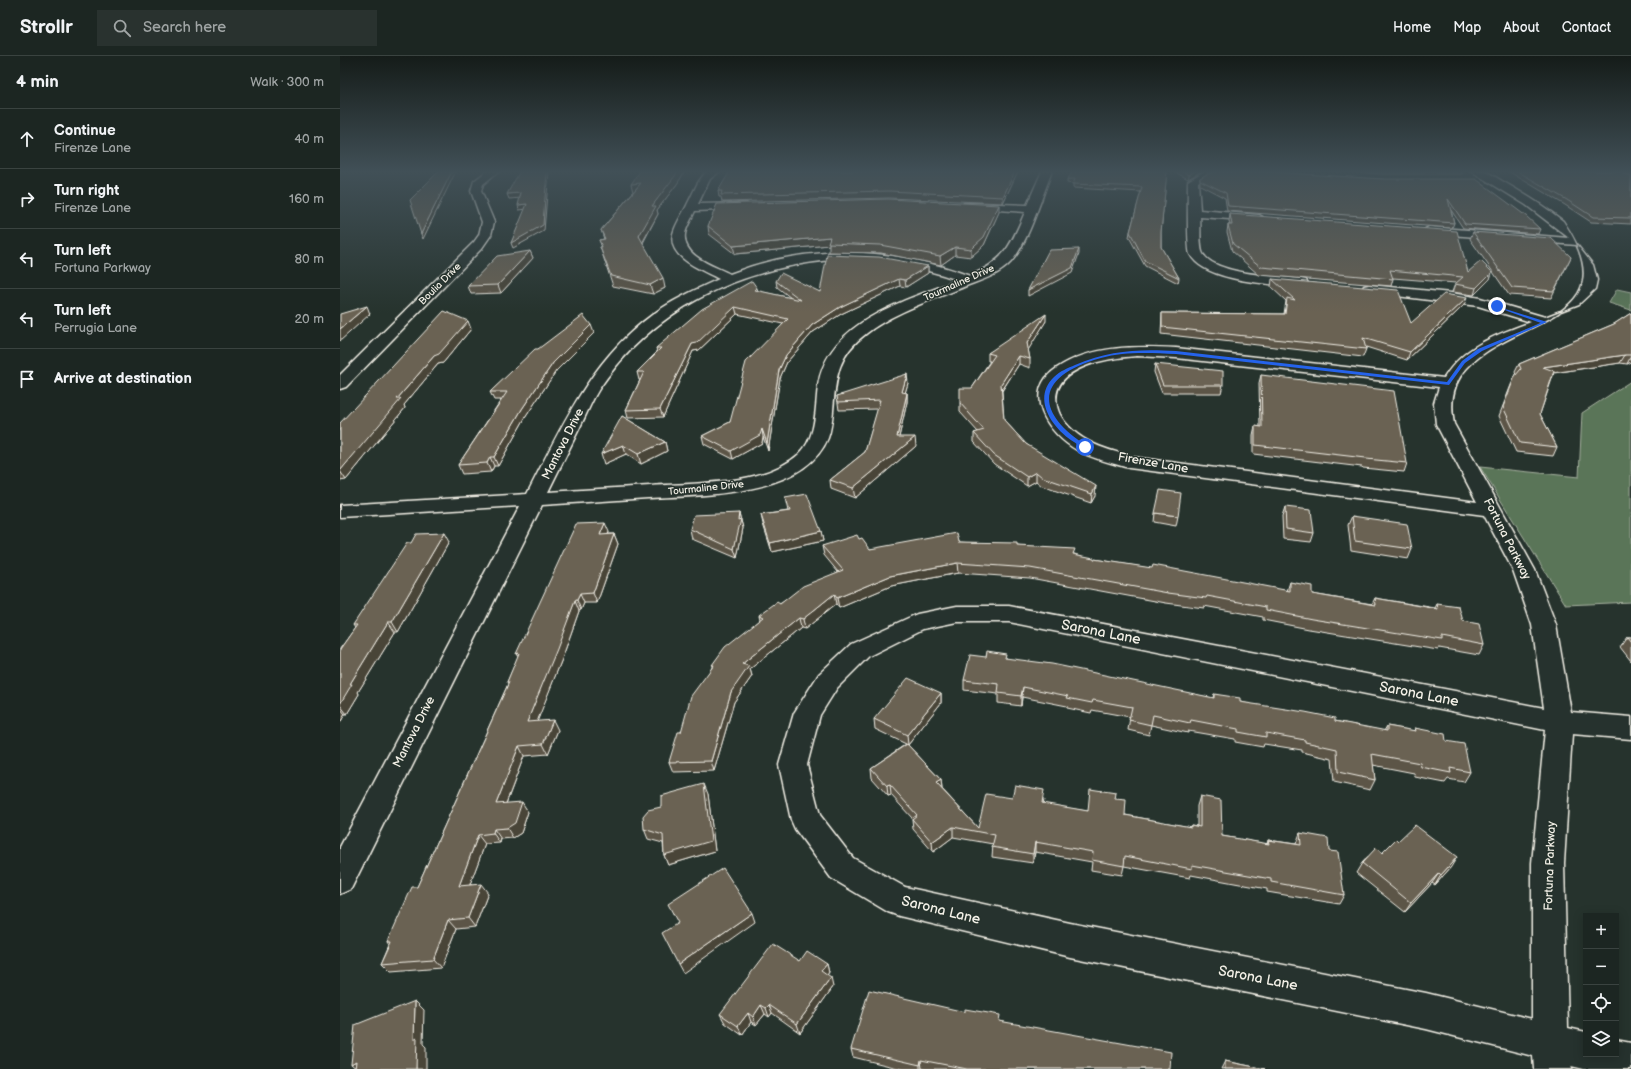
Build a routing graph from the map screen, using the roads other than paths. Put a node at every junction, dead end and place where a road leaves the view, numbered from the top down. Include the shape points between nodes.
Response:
1 (487, 218) edge
2 (686, 218) edge
3 (1027, 218) edge
4 (1194, 218) edge
5 (1264, 218) edge
6 (1551, 218) edge
7 (1274, 219) edge
8 (1416, 230) edge
9 (1579, 242) junction
10 (729, 279) junction
11 (970, 280) junction
12 (1313, 284) edge
13 (1359, 288) edge
14 (1545, 322) junction
15 (1449, 383) junction
16 (340, 384) edge
17 (536, 500) junction
18 (1493, 510) junction
19 (340, 511) edge
20 (1559, 722) junction
21 (1631, 728) edge
22 (340, 879) edge
23 (1583, 1051) edge
24 (1551, 1056) edge
25 (1610, 1057) edge
26 (1631, 1062) edge

1 - 16 street, Boulia Drive via 485,234 478,246
2 - 10 street via 679,234 680,248 690,258
3 - 11 street, Tourmaline Drive via 1017,246 1007,260
4 - 12 street via 1196,253 1204,263 1232,275
5 - 7 street
6 - 9 street, Fortuna Parkway
8 - 9 street
9 - 14 street, Fortuna Parkway via 1602,267 1604,282 1597,298 1585,306
10 - 11 street, Mantova Drive via 749,271 780,264 840,257 875,257 906,260
10 - 17 street, Mantova Drive via 658,318 611,362 590,390
11 - 17 street, Tourmaline Drive via 866,327 839,350 830,368 820,437 812,450 793,467 740,486
13 - 14 street via 1480,302
14 - 15 street, Fortuna Parkway via 1480,350 1464,362
15 - 18 street, Fortuna Parkway via 1443,402 1445,424
15 - 18 street, Firenze Lane via 1150,351 1099,357 1062,372 1054,378 1047,392 1047,405 1053,420 1066,435 1085,447 1130,462
17 - 19 street, Tourmaline Drive
17 - 22 street, Mantova Drive via 487,589
18 - 20 street, Fortuna Parkway via 1524,570 1544,625
20 - 21 street, Sarona Lane
20 - 24 street, Fortuna Parkway via 1548,863
20 - 24 street, Sarona Lane via 1009,614 957,614 918,622 860,650 828,681 807,713 793,765 806,820 842,868 899,900 1070,940 1426,1011
23 - 24 street, Sarona Lane
25 - 26 street

